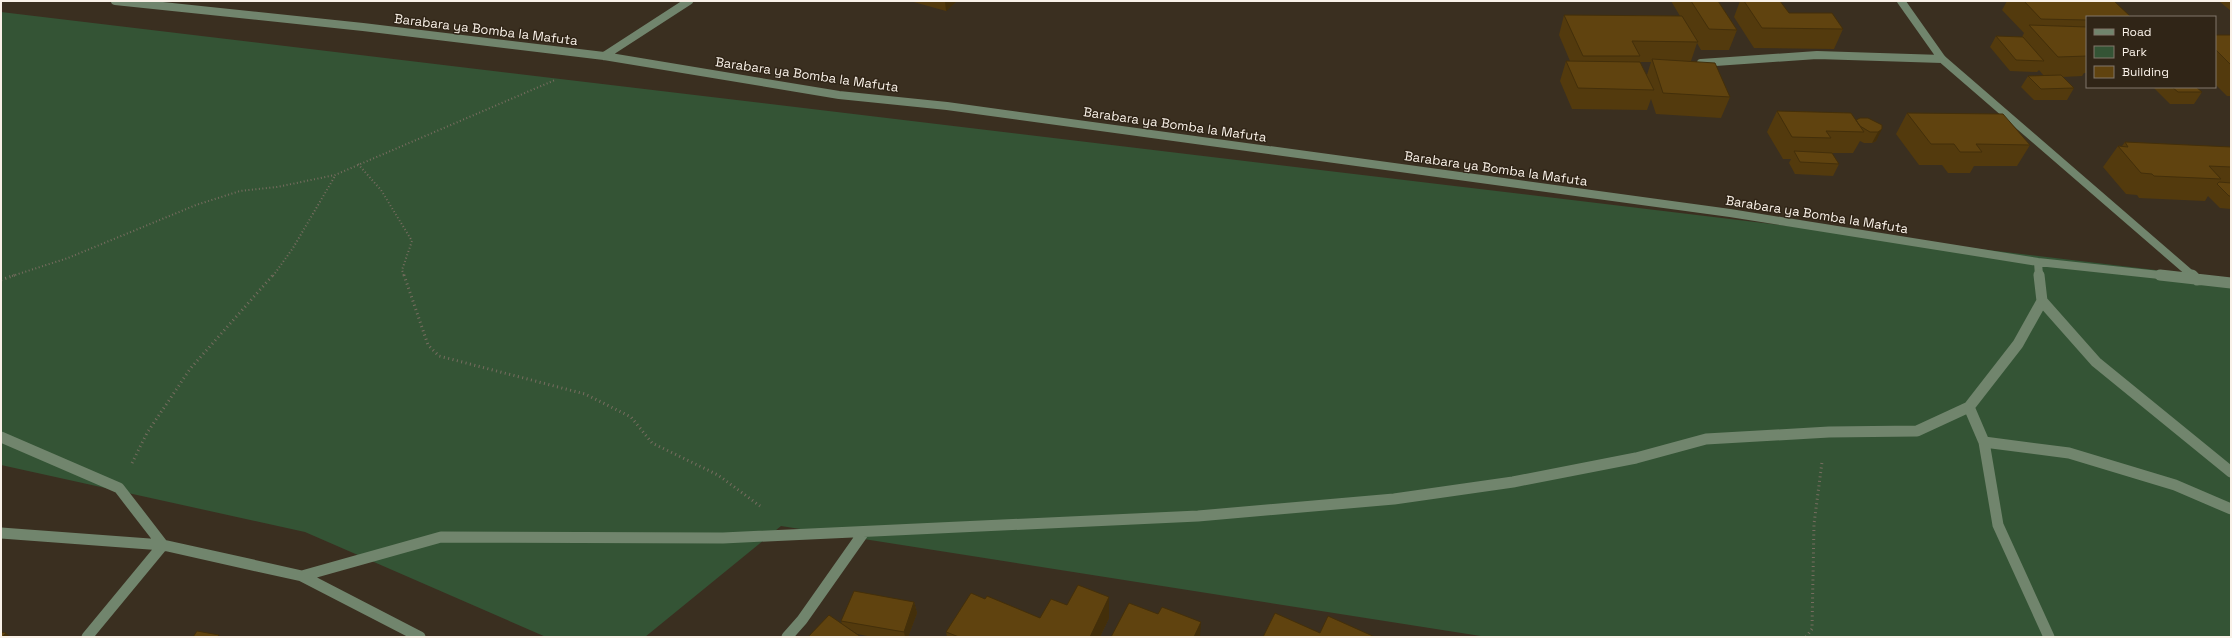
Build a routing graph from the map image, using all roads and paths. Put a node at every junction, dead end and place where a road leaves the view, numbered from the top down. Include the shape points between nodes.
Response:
1 (115, 1) edge
2 (689, 1) edge
3 (1901, 1) edge
4 (604, 56) junction
5 (1942, 60) junction
6 (1701, 63) edge
7 (556, 80) dead end
8 (358, 164) junction
9 (335, 175) junction
10 (2038, 262) junction
11 (1, 280) edge
12 (2197, 280) junction
13 (2231, 283) edge
14 (2042, 301) junction
15 (1969, 407) junction
16 (1829, 432) junction
17 (1, 437) edge
18 (1984, 442) junction
19 (2231, 472) edge
20 (119, 488) junction
21 (2231, 509) edge
22 (864, 532) junction
23 (1, 533) edge
24 (788, 535) junction
25 (163, 545) junction
26 (302, 576) junction
27 (87, 637) edge
28 (420, 637) edge
29 (787, 637) edge
30 (1806, 637) edge
31 (2049, 637) edge

1 - 4 street, Barabara ya Bomba la Mafuta
2 - 4 street
3 - 5 street
4 - 10 street, Barabara ya Bomba la Mafuta via 839,95 955,107 1722,212
5 - 6 street via 1817,55
5 - 12 street
7 - 8 path via 463,122
8 - 9 path
8 - 24 path via 368,172 412,241 402,270 428,345 439,356 585,394 631,417 652,443 718,475 760,506
9 - 11 path via 277,187 240,191 196,205 68,258
9 - 20 path via 293,248 265,287 190,369 147,433
10 - 12 street, Barabara ya Bomba la Mafuta
10 - 14 street
12 - 13 street, Barabara ya Bomba la Mafuta
14 - 15 street via 2018,344
14 - 19 street via 2096,362
15 - 16 street via 1917,431
15 - 18 street
16 - 22 street via 1706,439 1636,458 1513,482 1394,499 1198,516
16 - 30 path via 1816,490 1812,549 1812,629
17 - 20 street
18 - 21 street via 2069,452 2175,485
18 - 31 street via 1998,525
20 - 25 street
22 - 24 street
22 - 29 street via 802,620
23 - 25 street
24 - 26 street via 723,538 441,538
25 - 26 street
25 - 27 street
26 - 28 street

